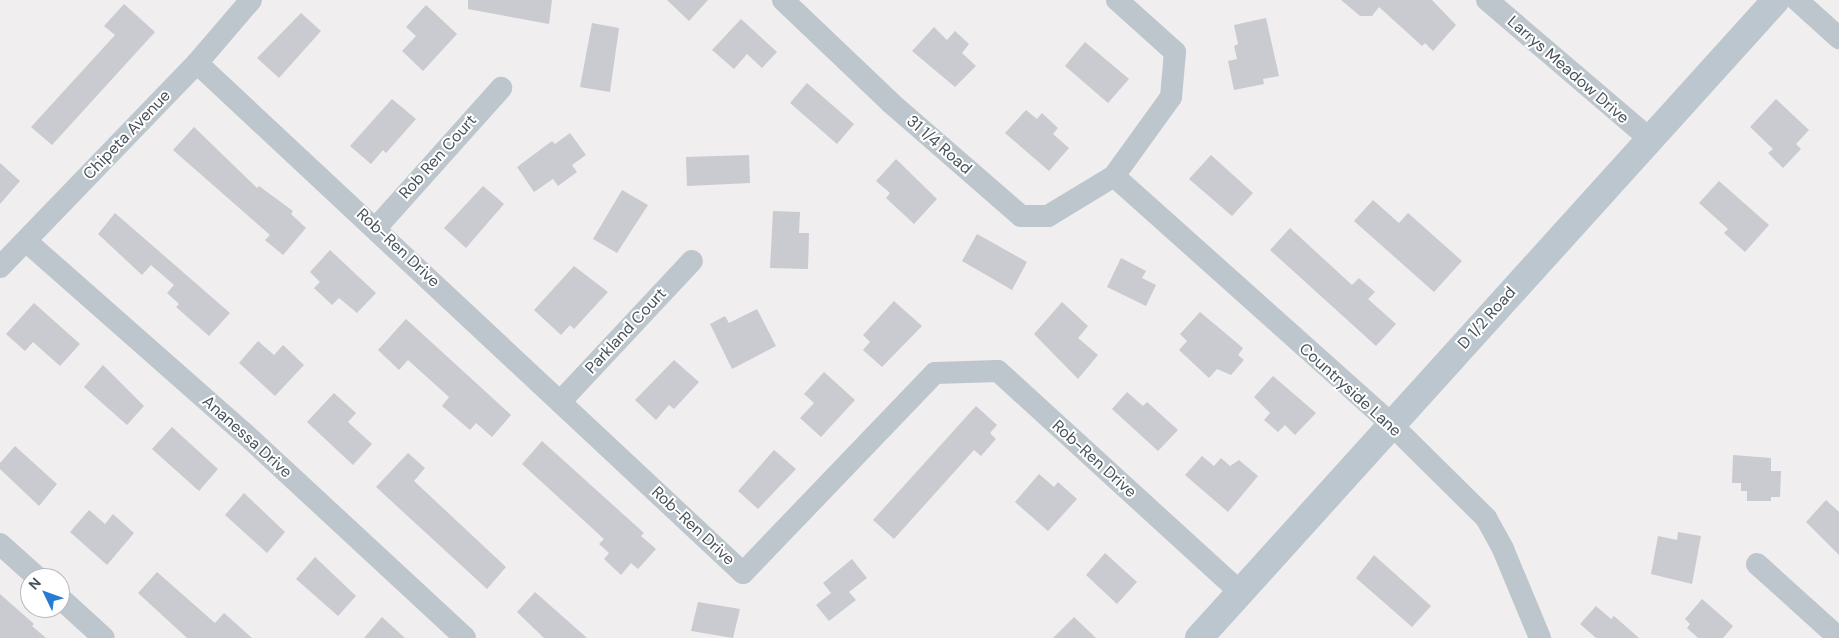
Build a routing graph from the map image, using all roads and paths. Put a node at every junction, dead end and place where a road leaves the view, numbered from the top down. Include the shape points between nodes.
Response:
1 (251, 0) edge
2 (783, 0) edge
3 (1117, 0) edge
4 (1487, 0) edge
5 (1776, 0) edge
6 (1797, 0) edge
7 (1839, 38) edge
8 (198, 63) junction
9 (501, 88) dead end
10 (1650, 139) junction
11 (1114, 176) junction
12 (376, 228) junction
13 (26, 241) junction
14 (692, 261) dead end
15 (0, 267) edge
16 (560, 402) junction
17 (1391, 424) junction
18 (0, 544) edge
19 (1757, 564) dead end
20 (27, 568) edge
21 (1240, 592) junction
22 (70, 607) edge
23 (104, 638) edge
24 (465, 638) edge
25 (1199, 638) edge
26 (1540, 638) edge
27 (1839, 638) edge

1 - 8 street, Chipeta Avenue
2 - 11 street, 31 1/4 Road via 891,102 1021,216 1048,216
3 - 11 street via 1175,52 1172,97
4 - 10 street, Larrys Meadow Drive
5 - 10 main road, D 1/2 Road
6 - 7 street
8 - 12 street, Rob-Ren Drive
8 - 13 street, Chipeta Avenue
9 - 12 street, Rob Ren Court
10 - 17 main road, D 1/2 Road
11 - 17 street, Countryside Lane
12 - 16 street, Rob-Ren Drive
13 - 15 street, Chipeta Avenue
13 - 24 street, Ananessa Drive via 244,434
14 - 16 street, Parkland Court
16 - 21 street, Rob-Ren Drive via 743,573 935,373 998,371
17 - 21 main road, D 1/2 Road
17 - 26 street, Countryside Lane via 1486,518 1503,548
18 - 20 street
19 - 27 street
21 - 25 main road, D 1/2 Road
22 - 23 street

